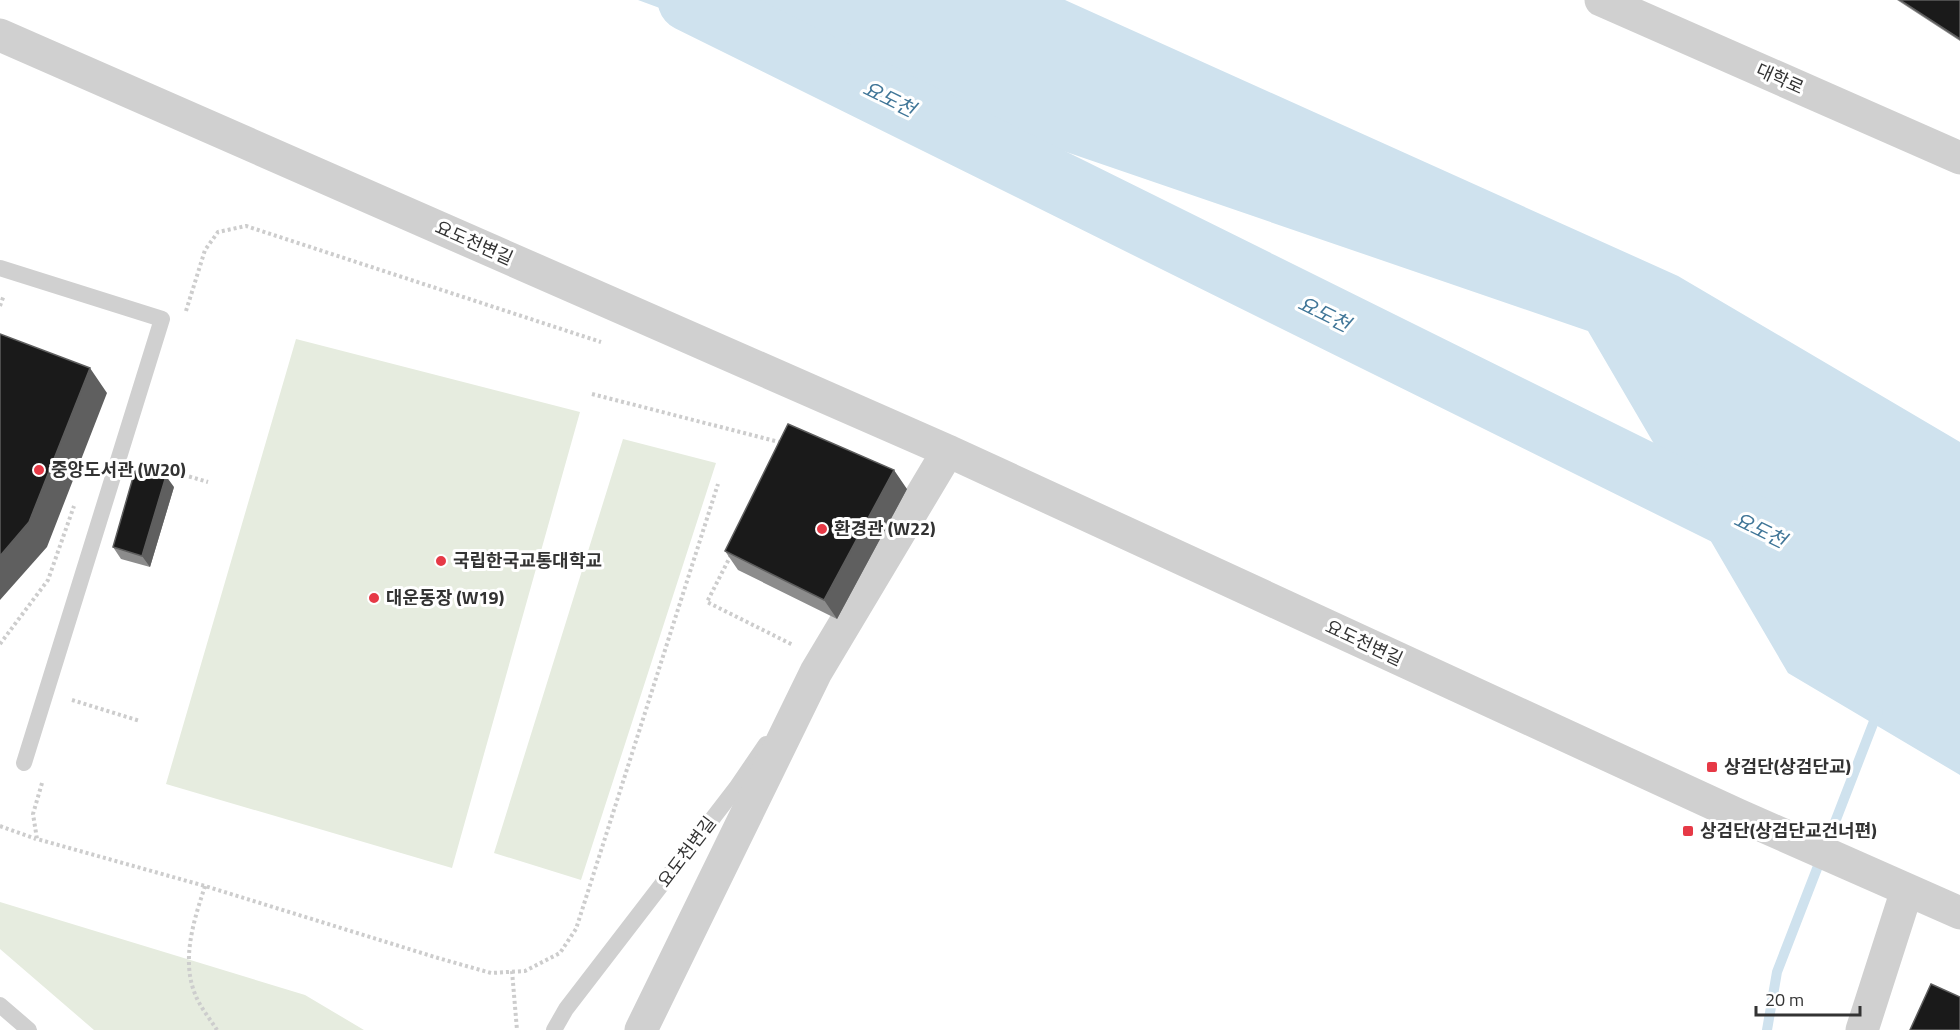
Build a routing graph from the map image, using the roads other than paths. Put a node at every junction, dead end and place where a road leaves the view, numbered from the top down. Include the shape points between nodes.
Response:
1 (1600, 0) edge
2 (0, 35) edge
3 (1960, 158) edge
4 (0, 268) edge
5 (948, 451) junction
6 (820, 666) junction
7 (24, 763) dead end
8 (1907, 890) junction
9 (1960, 913) edge
10 (0, 1005) edge
11 (29, 1030) edge
12 (554, 1030) edge
13 (641, 1030) edge
14 (1862, 1030) edge

1 - 3 street, 대학로
2 - 5 street, 요도천변길
4 - 7 lane via 162,319
5 - 6 street, 요도천변길
5 - 8 street, 요도천변길
6 - 12 lane, 요도천변길 via 736,788 566,1009
6 - 13 street, 요도천변길
8 - 9 street
8 - 14 street
10 - 11 lane

